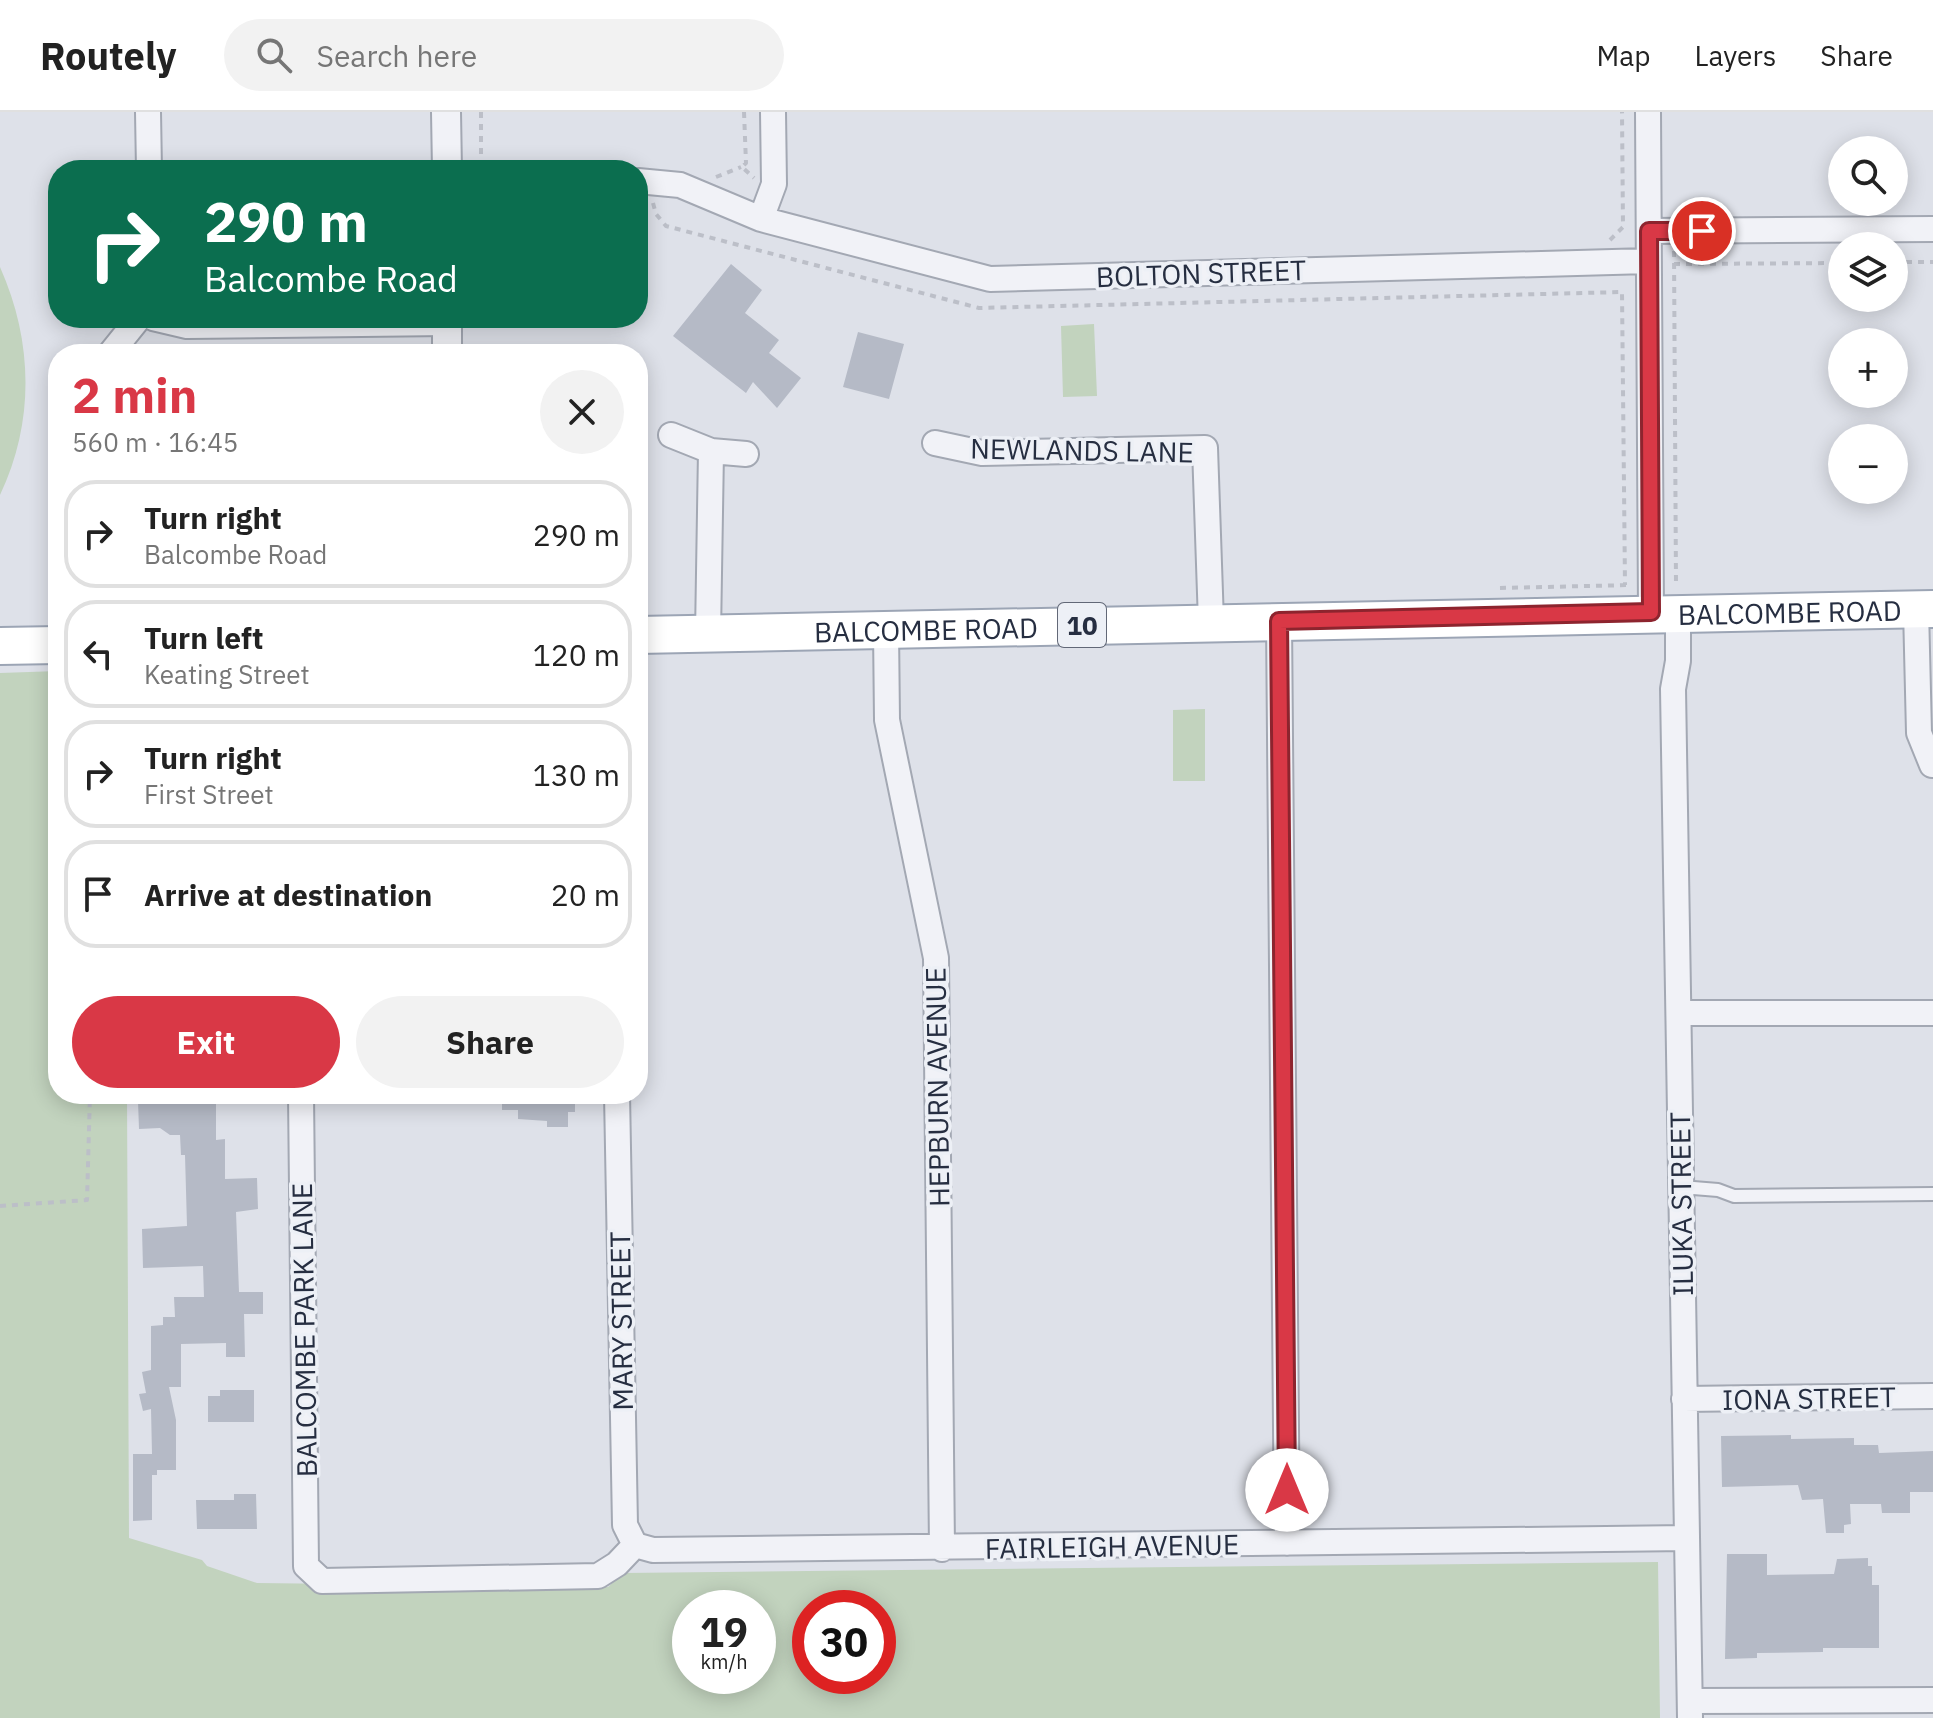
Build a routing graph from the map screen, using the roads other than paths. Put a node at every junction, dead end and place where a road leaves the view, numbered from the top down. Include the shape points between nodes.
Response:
1 (148, 112) edge
2 (446, 112) edge
3 (773, 112) edge
4 (1648, 112) edge
5 (149, 160) edge
6 (447, 160) edge
7 (648, 190) edge
8 (765, 210) junction
9 (1933, 229) edge
10 (1649, 231) junction
11 (1648, 261) junction
12 (131, 328) edge
13 (118, 344) edge
14 (671, 435) dead end
15 (935, 443) dead end
16 (711, 451) junction
17 (746, 454) dead end
18 (1925, 609) edge
19 (1665, 612) junction
20 (1279, 621) junction
21 (1211, 622) junction
22 (886, 630) junction
23 (708, 634) junction
24 (648, 635) edge
25 (48, 645) edge
26 (0, 646) edge
27 (1932, 765) edge
28 (1679, 1013) junction
29 (1933, 1013) edge
30 (301, 1104) edge
31 (617, 1104) edge
32 (1681, 1187) junction
33 (1933, 1194) edge
34 (1933, 1396) edge
35 (1684, 1399) junction
36 (1687, 1538) junction
37 (1287, 1543) junction
38 (635, 1545) junction
39 (942, 1549) junction
40 (1933, 1700) edge
41 (1690, 1710) edge

1 - 5 street
2 - 6 street
3 - 8 street via 775,168
4 - 10 street, ILUKA STREET
7 - 8 street, BOLTON STREET via 680,185
8 - 11 street, BOLTON STREET via 990,279
9 - 10 street
10 - 11 street, ILUKA STREET
11 - 19 street, ILUKA STREET
12 - 13 street
14 - 16 street
15 - 21 street, NEWLANDS LANE via 982,453 1205,448
16 - 17 street
16 - 23 street
18 - 19 main road, BALCOMBE ROAD / 10
18 - 27 street via 1919,733
19 - 20 main road, BALCOMBE ROAD / 10
19 - 28 street, ILUKA STREET via 1673,689
20 - 21 main road, BALCOMBE ROAD / 10
20 - 37 street
21 - 22 main road, BALCOMBE ROAD / 10
22 - 23 main road, BALCOMBE ROAD / 10
22 - 39 street, HEPBURN AVENUE via 887,720 936,958
23 - 24 main road, BALCOMBE ROAD / 10
25 - 26 main road
28 - 29 street
28 - 32 street, ILUKA STREET
30 - 38 street, BALCOMBE PARK LANE via 306,1566 322,1581 598,1576
31 - 38 street, MARY STREET via 625,1525
32 - 33 lane via 1734,1196
32 - 35 street, ILUKA STREET
34 - 35 street, IONA STREET
35 - 36 street, ILUKA STREET
36 - 37 street, FAIRLEIGH AVENUE
36 - 41 street, ILUKA STREET
37 - 39 street, FAIRLEIGH AVENUE
38 - 39 street, FAIRLEIGH AVENUE via 653,1550
40 - 41 street

